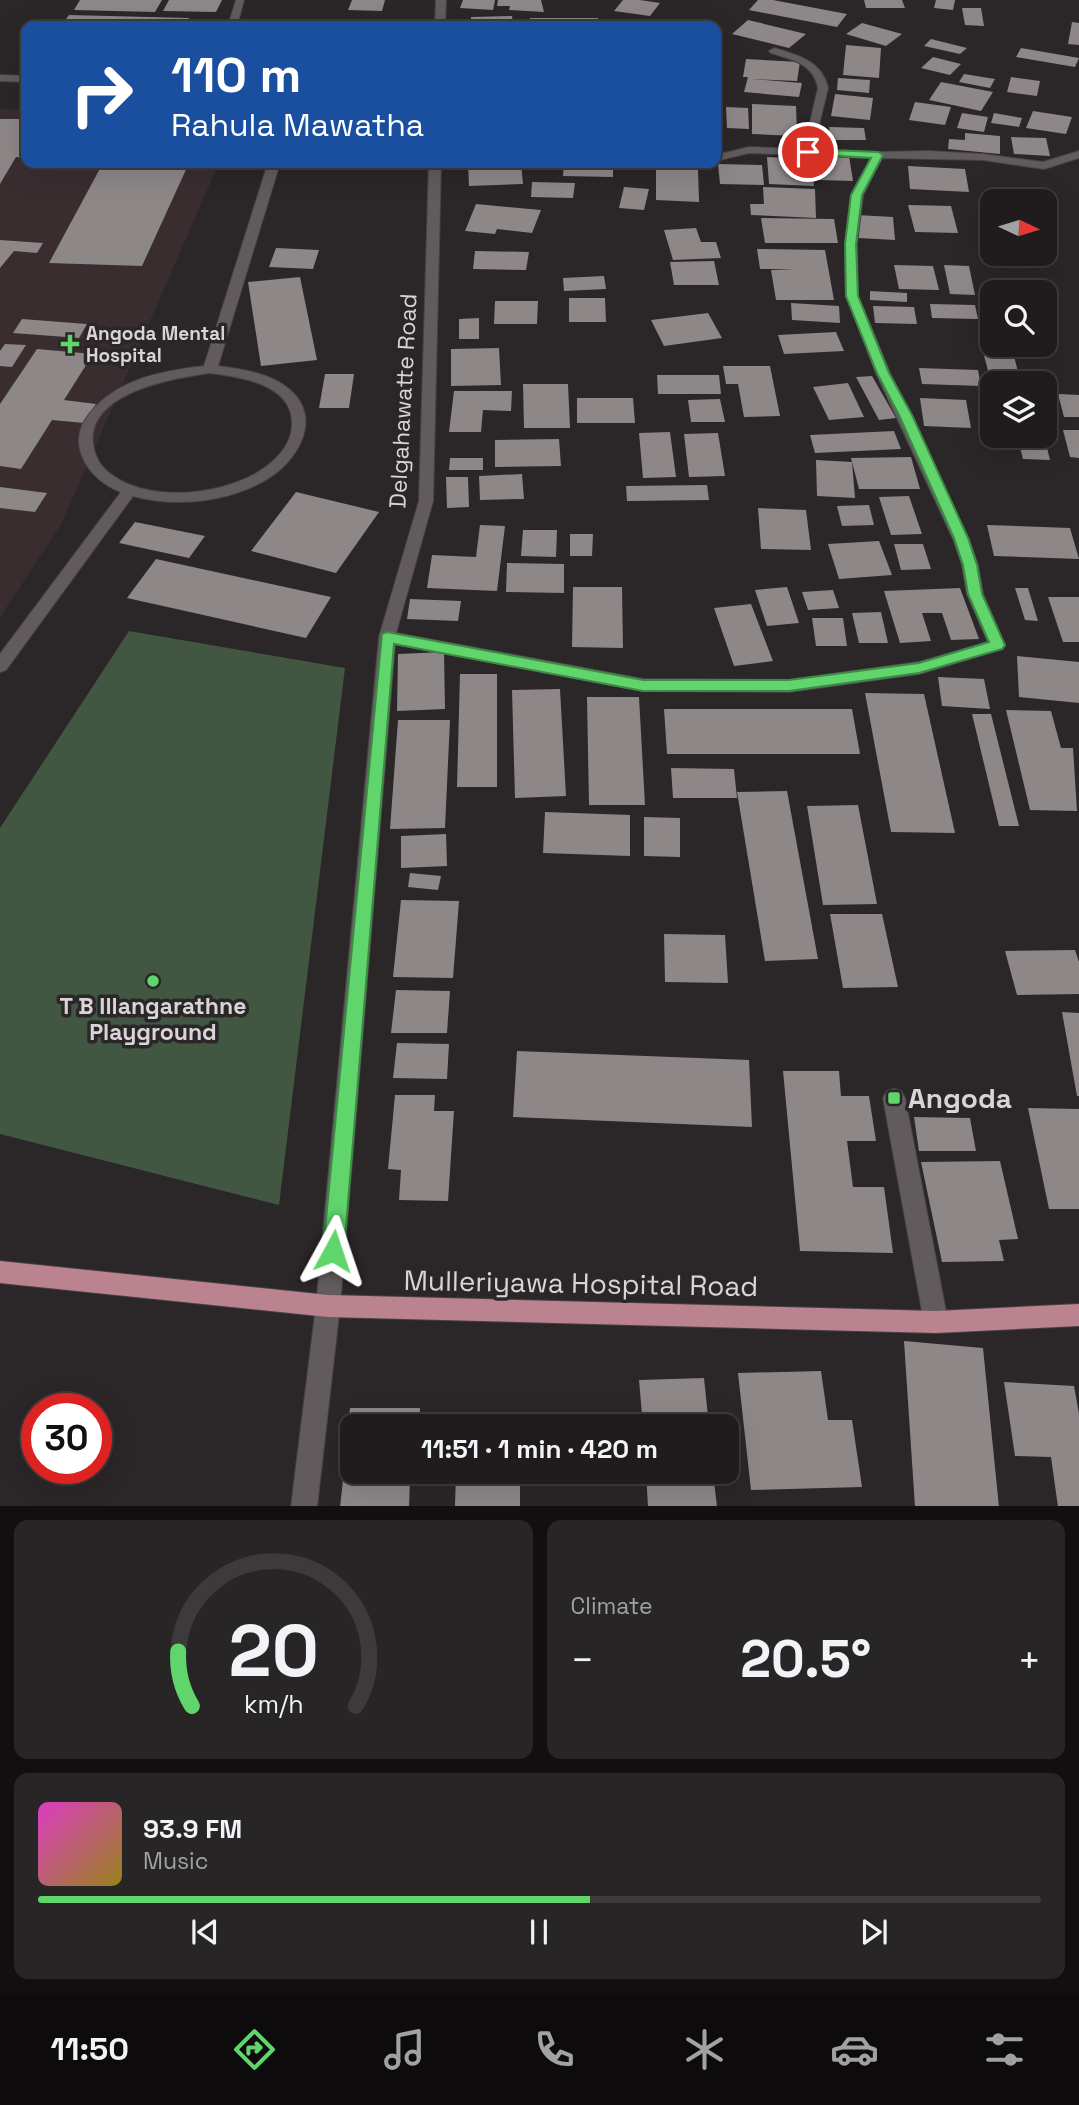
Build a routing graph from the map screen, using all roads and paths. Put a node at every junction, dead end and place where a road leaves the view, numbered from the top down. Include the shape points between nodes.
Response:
1 (240, 0) edge
2 (441, 0) edge
3 (234, 21) edge
4 (440, 21) edge
5 (774, 51) dead end
6 (0, 78) edge
7 (21, 79) edge
8 (808, 152) junction
9 (1079, 154) edge
10 (878, 155) junction
11 (721, 157) edge
12 (272, 168) edge
13 (435, 168) edge
14 (210, 369) junction
15 (129, 491) junction
16 (387, 637) junction
17 (0, 666) edge
18 (894, 1098) dead end
19 (0, 1272) edge
20 (328, 1307) junction
21 (1079, 1315) edge
22 (936, 1322) junction
23 (304, 1506) edge

1 - 3 lane
2 - 4 street
5 - 8 lane via 816,67 822,78
6 - 7 street
8 - 10 street
8 - 11 street via 749,150
9 - 10 street via 1044,166 984,157
10 - 16 street via 857,195 851,244 852,296 961,538 975,594 997,645 919,668 789,685 643,685
12 - 14 street
13 - 16 street, Delgahawatte Road via 426,501
14 - 15 street via 142,382 114,397 94,416 85,437 88,459 103,477
14 - 15 street via 269,382 290,397 300,415 300,436 287,456 265,475 234,489 198,497
15 - 17 street
16 - 20 street, Delgahawatte Road
18 - 22 street
19 - 20 main road, Mulleriyawa Hospital Road
20 - 22 main road, Mulleriyawa Hospital Road
20 - 23 street, Delgahawatte Road
21 - 22 main road, Mulleriyawa Hospital Road

